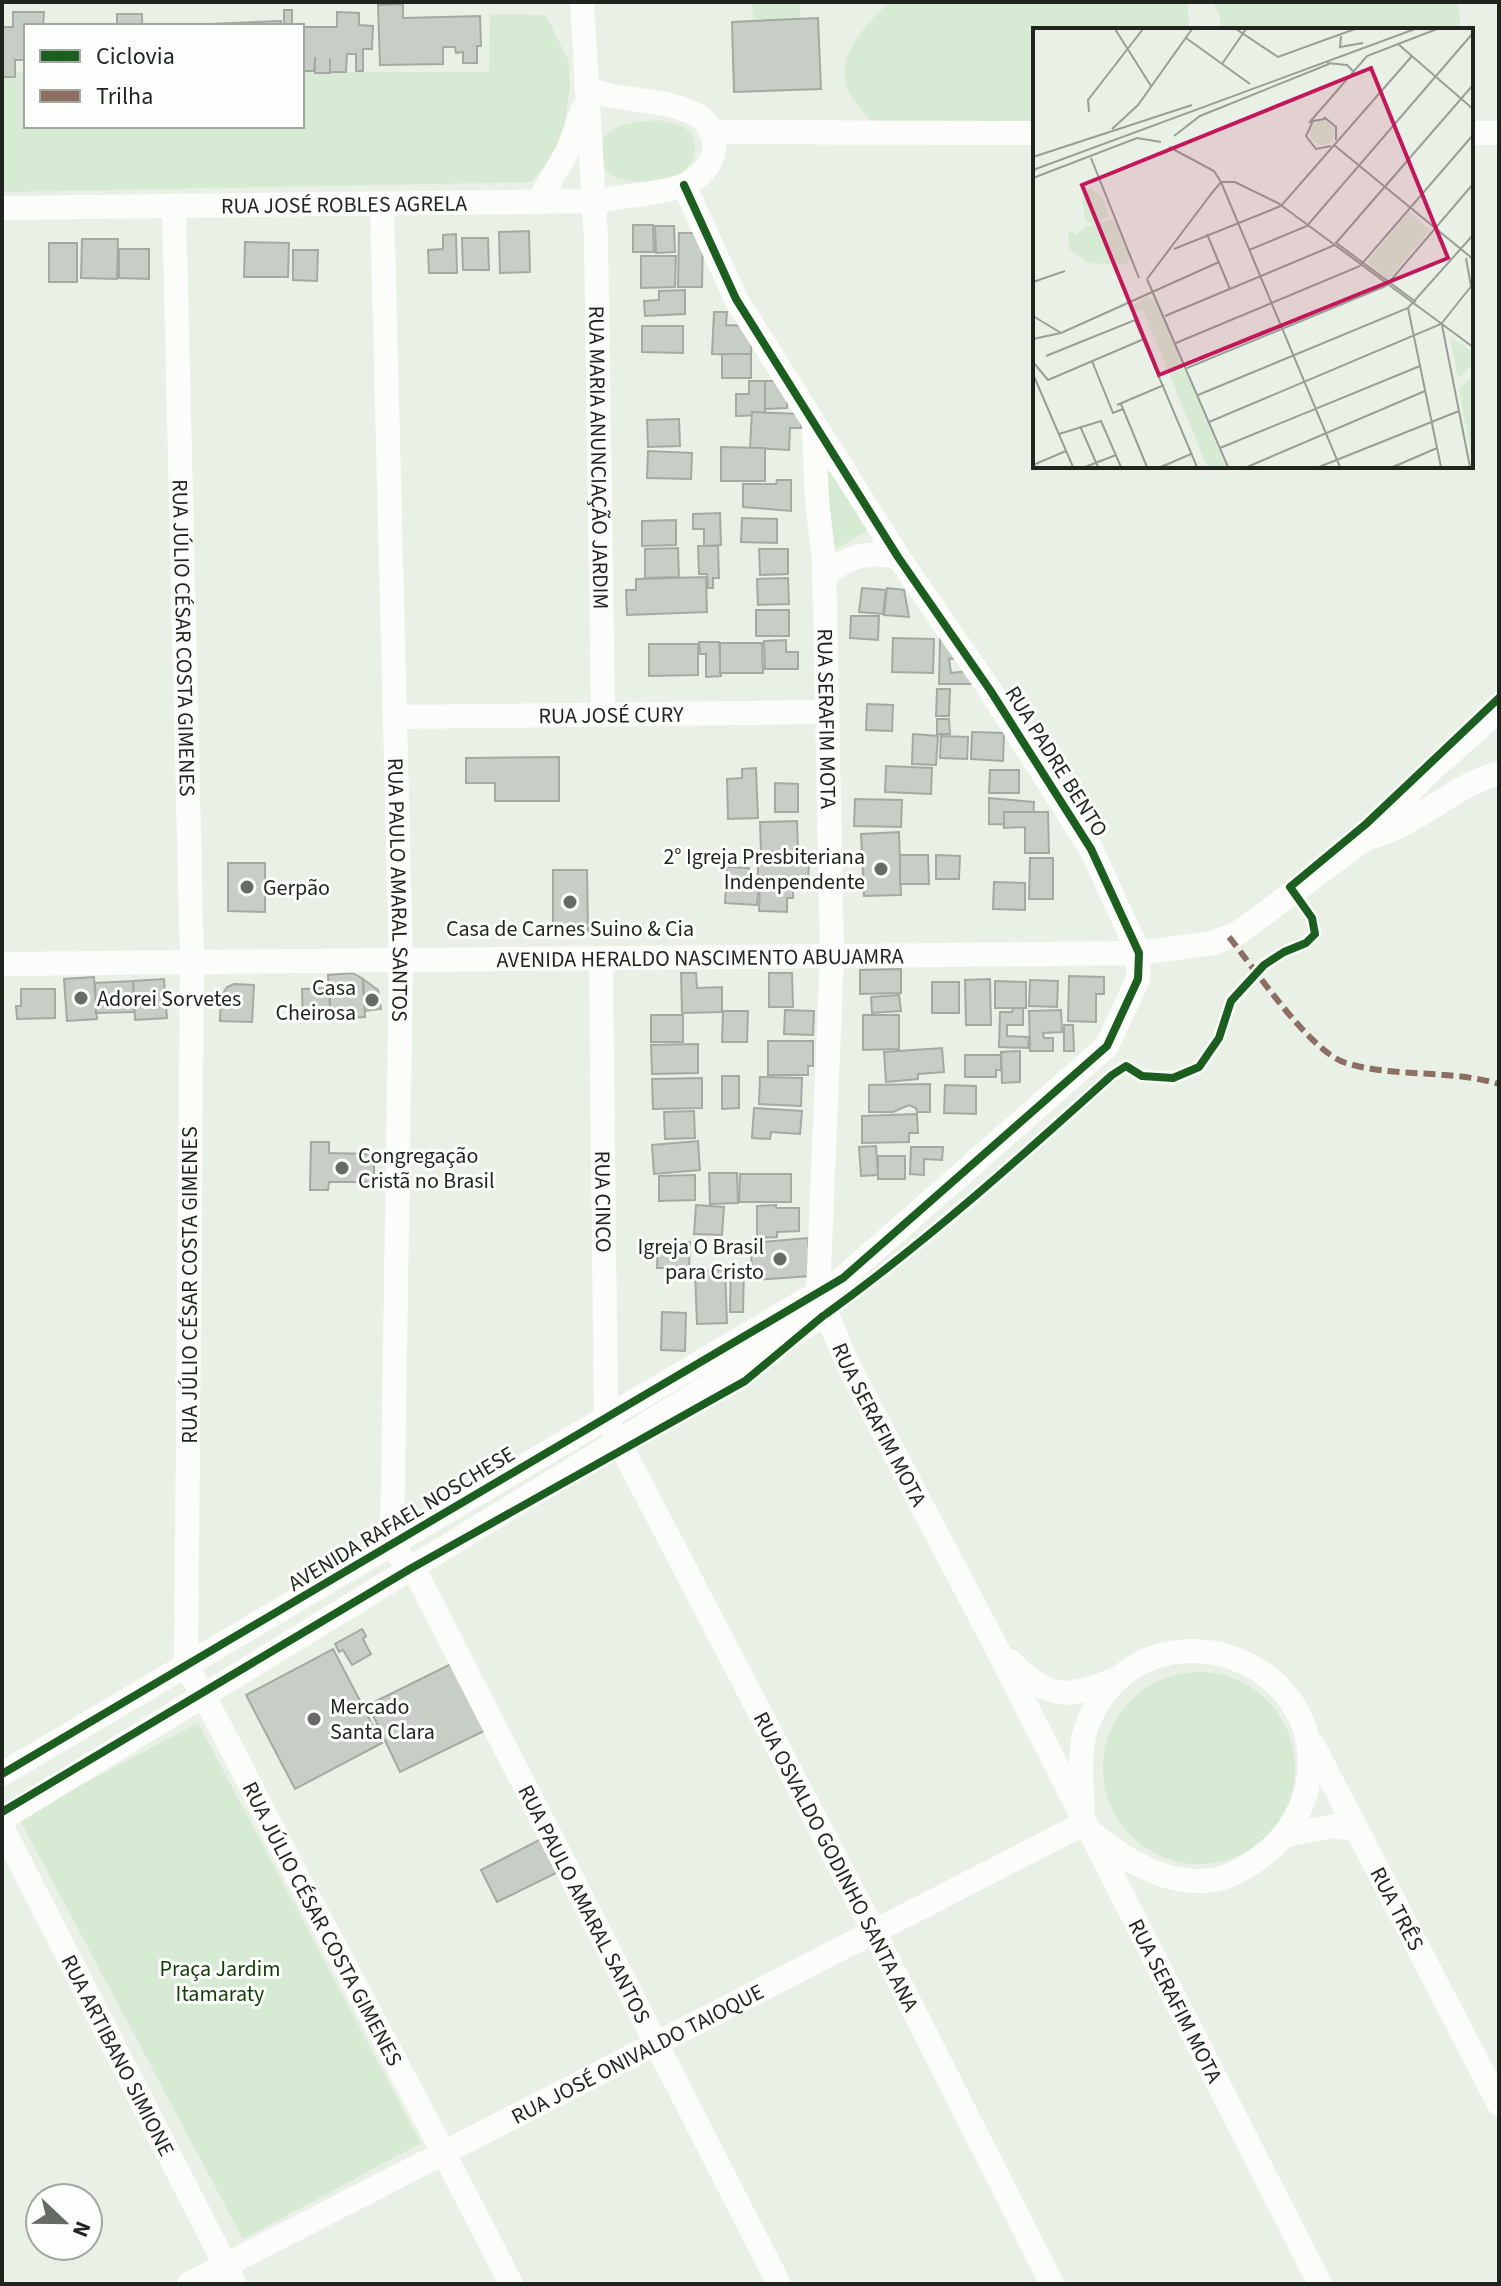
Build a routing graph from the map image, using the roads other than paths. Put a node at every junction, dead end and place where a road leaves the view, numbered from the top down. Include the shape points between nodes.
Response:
1 (582, 2) edge
2 (586, 93) junction
3 (711, 132) junction
4 (1033, 133) edge
5 (1473, 133) edge
6 (1499, 133) edge
7 (684, 185) junction
8 (594, 201) junction
9 (538, 202) junction
10 (382, 204) junction
11 (174, 206) junction
12 (2, 208) edge
13 (814, 424) junction
14 (898, 557) junction
15 (825, 578) junction
16 (1499, 710) edge
17 (827, 712) junction
18 (603, 714) junction
19 (395, 717) junction
20 (1499, 773) edge
21 (1365, 839) junction
22 (1139, 953) junction
23 (832, 956) junction
24 (604, 958) junction
25 (401, 961) junction
26 (192, 963) junction
27 (2, 964) edge
28 (822, 1303) junction
29 (606, 1417) junction
30 (619, 1441) junction
31 (392, 1545) junction
32 (411, 1568) junction
33 (993, 1641) junction
34 (186, 1666) junction
35 (1131, 1669) junction
36 (205, 1695) junction
37 (1298, 1714) junction
38 (2, 1774) edge
39 (2, 1819) edge
40 (1086, 1824) junction
41 (2, 1827) edge
42 (1357, 1830) junction
43 (1286, 1835) junction
44 (874, 1932) junction
45 (657, 2044) junction
46 (1499, 2104) edge
47 (444, 2153) junction
48 (230, 2275) edge
49 (189, 2284) edge
50 (511, 2284) edge
51 (779, 2284) edge
52 (1052, 2284) edge
53 (1320, 2284) edge

1 - 2 street, RUA MARIA ANUNCIAÇÃO JARDIM
2 - 3 street via 694,113
2 - 8 street, RUA MARIA ANUNCIAÇÃO JARDIM
2 - 9 street via 568,150
3 - 4 street
3 - 7 street via 714,154
5 - 6 street
7 - 8 street, RUA JOSÉ ROBLES AGRELA
7 - 13 street, RUA PADRE BENTO via 736,299
8 - 9 street, RUA JOSÉ ROBLES AGRELA
8 - 18 street, RUA MARIA ANUNCIAÇÃO JARDIM
9 - 10 street, RUA JOSÉ ROBLES AGRELA
10 - 11 street, RUA JOSÉ ROBLES AGRELA
10 - 19 street, RUA PAULO AMARAL SANTOS
11 - 12 street, RUA JOSÉ ROBLES AGRELA
11 - 26 street, RUA JÚLIO CÉSAR COSTA GIMENES
13 - 14 street, RUA PADRE BENTO
13 - 15 street, RUA SERAFIM MOTA
14 - 15 street via 858,557 839,564
14 - 22 street, RUA PADRE BENTO via 1091,849
15 - 17 street, RUA SERAFIM MOTA
16 - 21 street, AVENIDA HERALDO NASCIMENTO ABUJAMRA
17 - 18 street, RUA JOSÉ CURY
17 - 23 street, RUA SERAFIM MOTA
18 - 19 street, RUA JOSÉ CURY
19 - 25 street, RUA PAULO AMARAL SANTOS
20 - 21 street, AVENIDA HERALDO NASCIMENTO ABUJAMRA
21 - 22 street, AVENIDA HERALDO NASCIMENTO ABUJAMRA via 1238,933 1213,943
22 - 23 street, AVENIDA HERALDO NASCIMENTO ABUJAMRA
22 - 28 street via 1138,979 1107,1046 843,1278
23 - 24 street, AVENIDA HERALDO NASCIMENTO ABUJAMRA
23 - 28 street, RUA SERAFIM MOTA
24 - 25 street, AVENIDA HERALDO NASCIMENTO ABUJAMRA
24 - 29 street, RUA CINCO
25 - 26 street, AVENIDA HERALDO NASCIMENTO ABUJAMRA
25 - 31 street, RUA PAULO AMARAL SANTOS
26 - 27 street, AVENIDA HERALDO NASCIMENTO ABUJAMRA
26 - 34 street, RUA JÚLIO CÉSAR COSTA GIMENES
28 - 29 street, AVENIDA RAFAEL NOSCHESE
28 - 30 street
28 - 33 street, RUA SERAFIM MOTA via 848,1365
29 - 30 street, RUA CINCO
29 - 31 street, AVENIDA RAFAEL NOSCHESE
30 - 32 street
30 - 44 street, RUA OSVALDO GODINHO SANTA ANA
31 - 32 street, RUA PAULO AMARAL SANTOS
31 - 34 street, AVENIDA RAFAEL NOSCHESE
32 - 36 street
32 - 45 street, RUA PAULO AMARAL SANTOS
33 - 35 street via 1029,1679 1054,1692 1090,1690
33 - 40 street, RUA SERAFIM MOTA
34 - 36 street, RUA JÚLIO CÉSAR COSTA GIMENES
34 - 38 street, AVENIDA RAFAEL NOSCHESE
35 - 37 street via 1161,1655 1193,1649 1225,1653 1255,1666 1280,1686
35 - 40 street via 1106,1691 1089,1719 1080,1751
36 - 39 street
36 - 47 street, RUA JÚLIO CÉSAR COSTA GIMENES
37 - 42 street, RUA TRÊS
37 - 43 street via 1308,1744 1309,1776 1302,1807
40 - 43 street via 1136,1865 1167,1877 1200,1880 1233,1874 1262,1858
40 - 44 street, RUA JOSÉ ONIVALDO TAIOQUE
40 - 53 street, RUA SERAFIM MOTA
41 - 48 street, RUA ARTIBANO SIMIONE
42 - 43 street via 1334,1826
42 - 46 street, RUA TRÊS
44 - 45 street, RUA JOSÉ ONIVALDO TAIOQUE
44 - 52 street, RUA OSVALDO GODINHO SANTA ANA
45 - 47 street, RUA JOSÉ ONIVALDO TAIOQUE
45 - 51 street, RUA PAULO AMARAL SANTOS
47 - 48 street, RUA JOSÉ ONIVALDO TAIOQUE
47 - 50 street, RUA JÚLIO CÉSAR COSTA GIMENES
48 - 49 street, RUA JOSÉ ONIVALDO TAIOQUE

